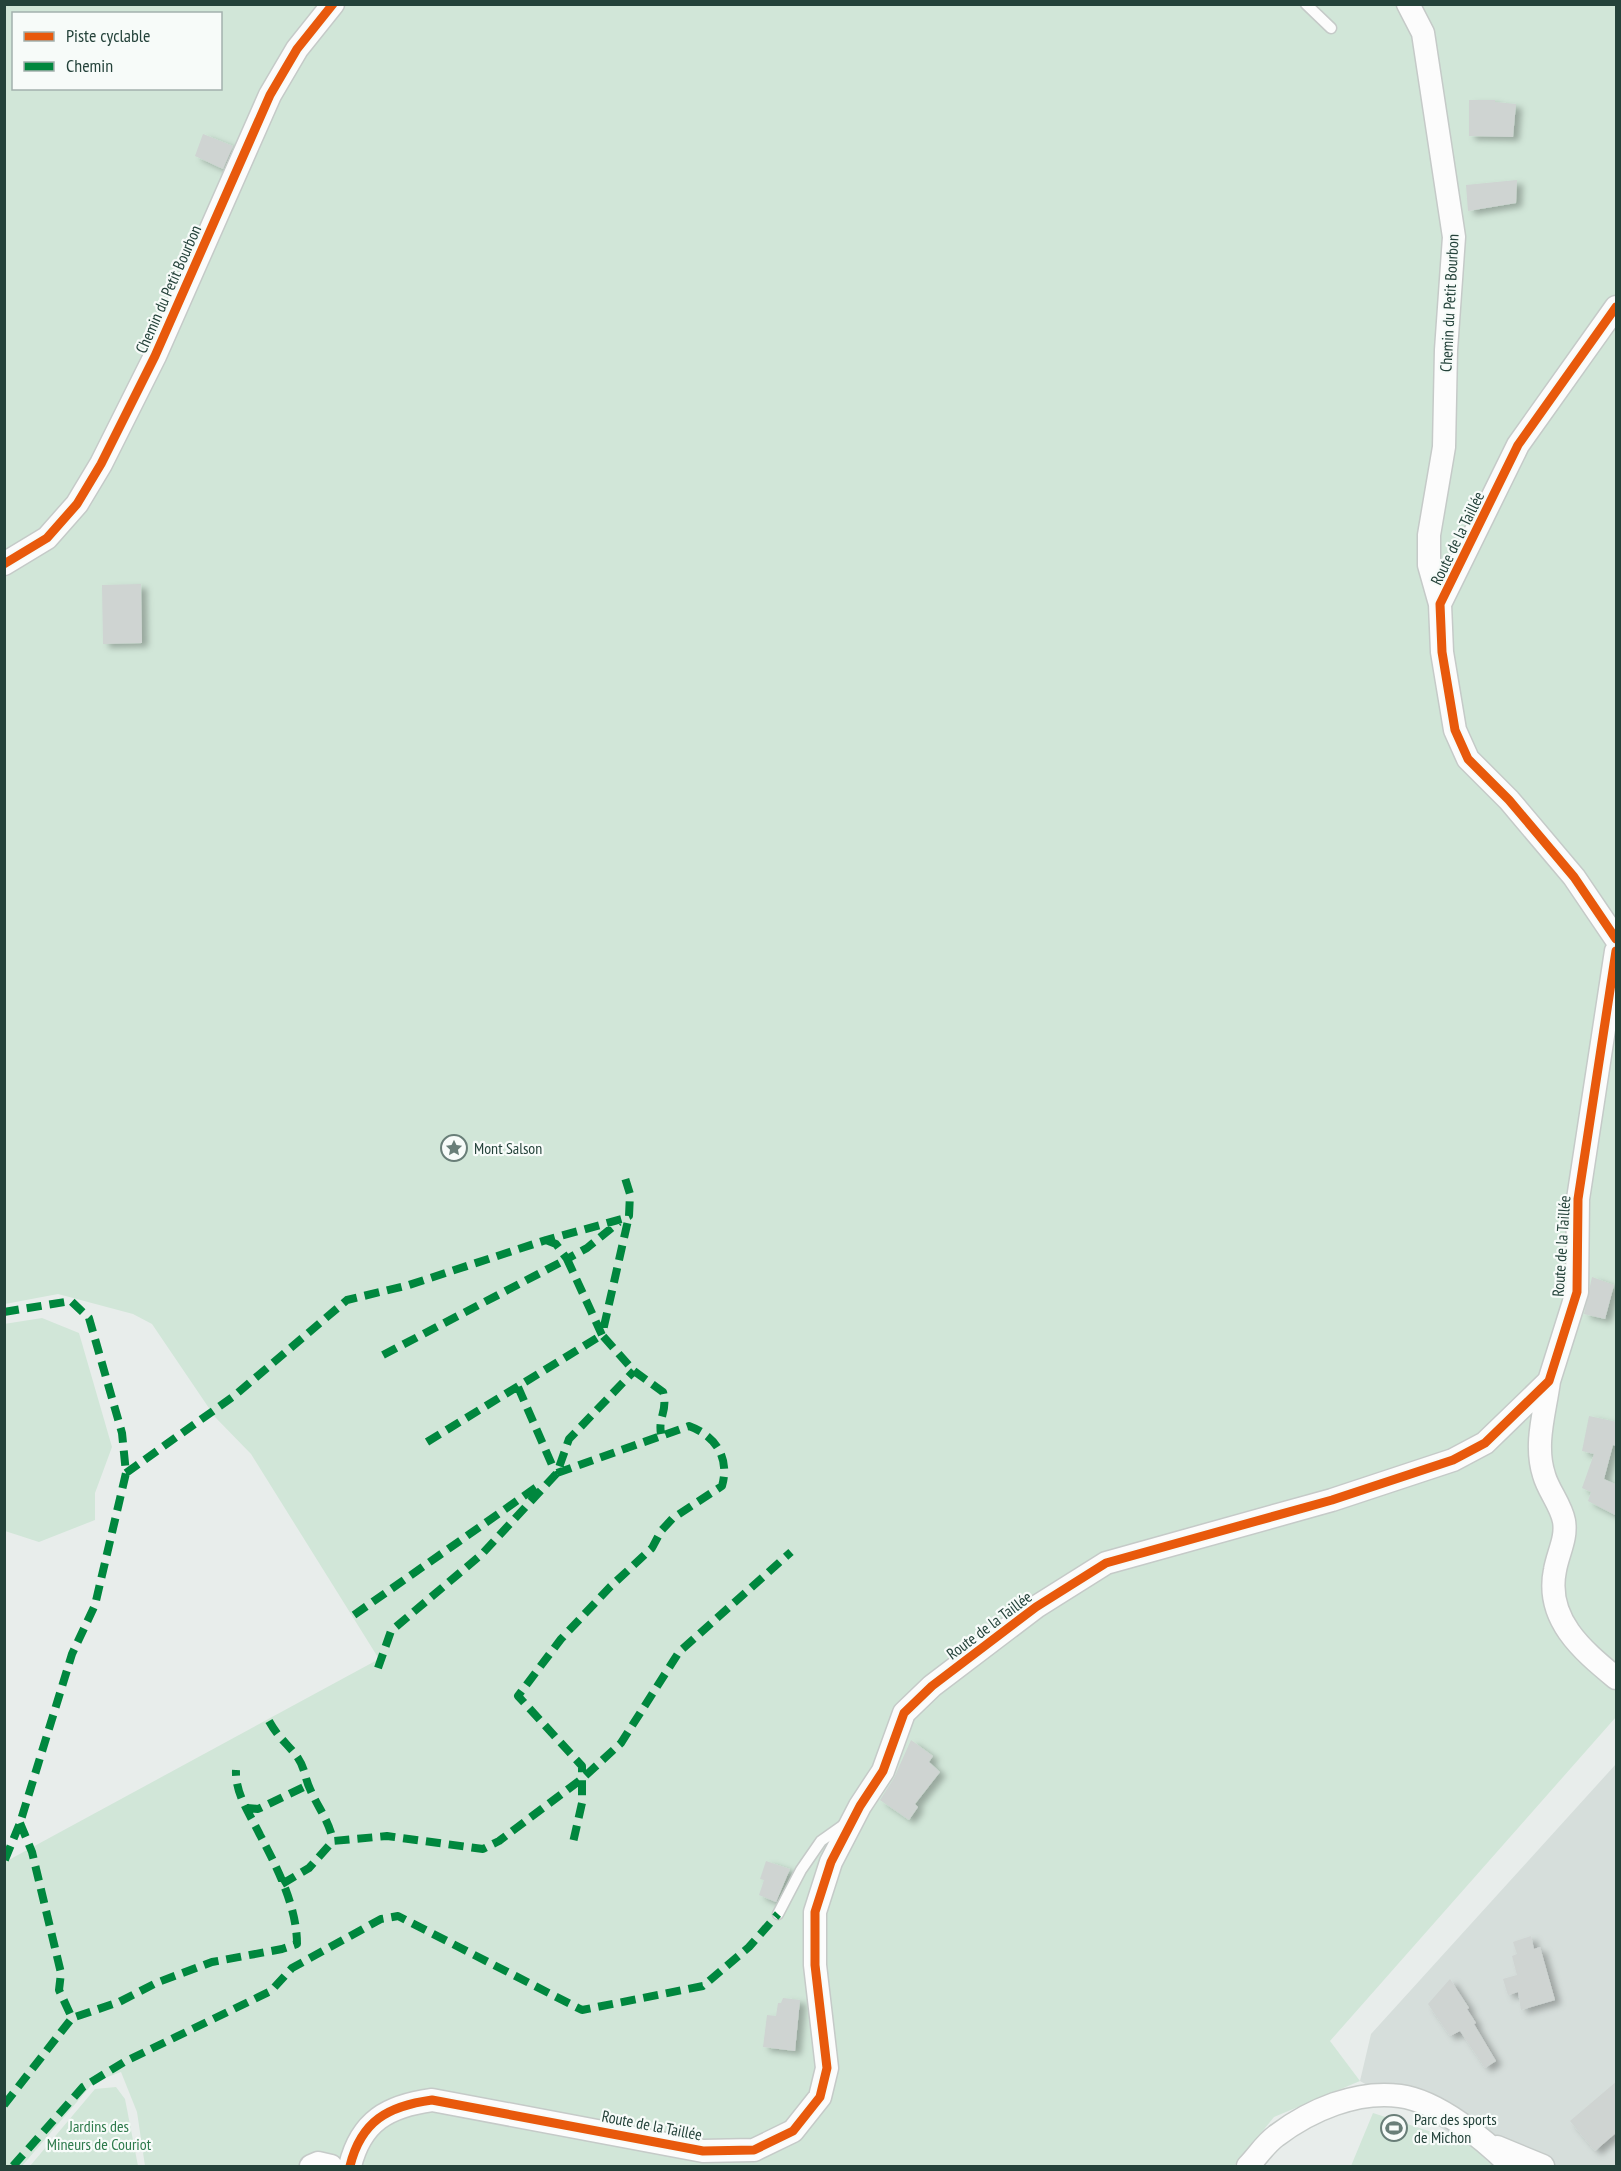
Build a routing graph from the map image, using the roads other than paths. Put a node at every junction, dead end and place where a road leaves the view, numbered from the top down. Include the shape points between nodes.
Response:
1 (333, 4) edge
2 (1306, 4) edge
3 (1408, 4) edge
4 (1331, 28) dead end
5 (1617, 307) edge
6 (4, 564) edge
7 (1440, 604) junction
8 (1617, 939) edge
9 (1617, 951) edge
10 (1549, 1381) junction
11 (1617, 1678) edge
12 (853, 1819) junction
13 (778, 1914) dead end
14 (1486, 2142) junction
15 (311, 2166) edge
16 (331, 2166) edge
17 (350, 2166) edge
18 (1248, 2166) edge
19 (1511, 2166) edge
20 (1543, 2166) edge

1 - 6 street, Chemin du Petit Bourbon via 297,49 270,95 155,356 101,464 77,504 47,538
2 - 4 lane
3 - 7 street, Chemin du Petit Bourbon via 1423,33 1454,237 1444,447 1429,535 1429,565
5 - 7 street, Route de la Taillée via 1518,445
7 - 8 street, Route de la Taillée via 1442,652 1455,730 1468,759 1509,800 1574,877
9 - 10 street, Route de la Taillée via 1578,1199 1577,1292
10 - 11 street via 1538,1447 1546,1481 1564,1520 1554,1594 1567,1633
10 - 12 street, Route de la Taillée via 1485,1443 1453,1460 1332,1500 1106,1563 1066,1588 932,1686 904,1713 883,1770
12 - 13 lane via 821,1841
12 - 17 street, Route de la Taillée via 831,1862 815,1912 815,1965 827,2068 820,2097 793,2131 754,2150 702,2151 432,2100 402,2104 376,2120 355,2146
14 - 18 street via 1445,2114 1401,2096 1368,2096 1342,2101 1300,2121 1274,2137
14 - 19 street
14 - 20 street
15 - 16 street

